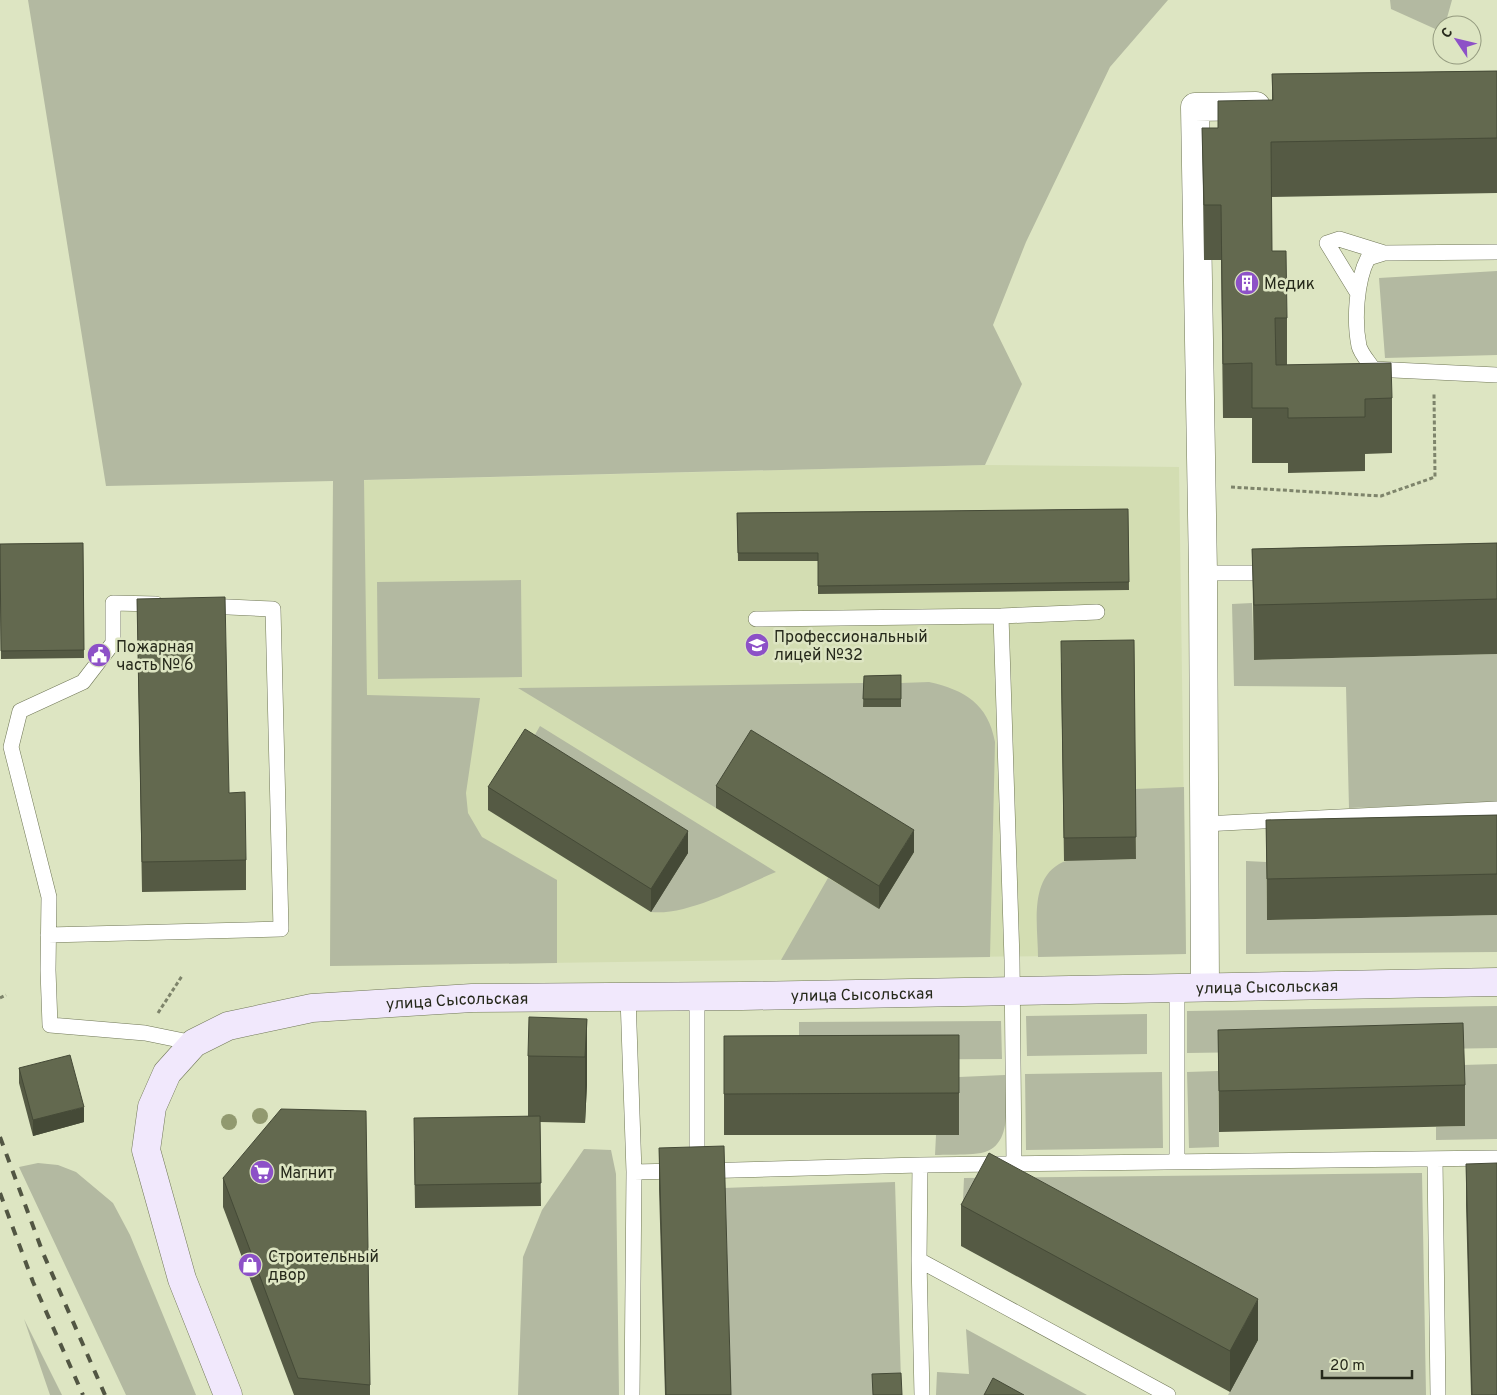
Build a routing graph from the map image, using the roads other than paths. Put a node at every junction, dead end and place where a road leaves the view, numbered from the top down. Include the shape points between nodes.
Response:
1 (1283, 105) edge
2 (1384, 252) junction
3 (1497, 252) edge
4 (1357, 292) junction
5 (1497, 375) edge
6 (1291, 572) edge
7 (1203, 573) junction
8 (173, 605) edge
9 (193, 606) edge
10 (1097, 612) dead end
11 (1001, 616) junction
12 (756, 619) dead end
13 (1497, 809) edge
14 (1204, 824) junction
15 (48, 935) junction
16 (1497, 982) edge
17 (1205, 987) junction
18 (1177, 988) junction
19 (1013, 991) junction
20 (697, 996) junction
21 (628, 997) junction
22 (194, 1042) junction
23 (1497, 1158) edge
24 (1435, 1159) junction
25 (1177, 1162) junction
26 (1014, 1164) junction
27 (920, 1165) junction
28 (697, 1171) junction
29 (634, 1172) junction
30 (919, 1260) junction
31 (228, 1395) edge
32 (632, 1395) edge
33 (922, 1395) edge
34 (1168, 1395) edge
35 (1438, 1395) edge

1 - 7 street via 1195,107
2 - 3 lane
2 - 4 lane via 1368,258
2 - 4 lane via 1339,240 1326,243
4 - 5 lane via 1359,347 1373,369
6 - 7 lane
7 - 14 street
8 - 15 lane via 113,603 114,643 83,682 20,711 11,748 49,897
9 - 15 lane via 272,609 281,929
10 - 11 lane
11 - 12 lane
11 - 19 lane
13 - 14 lane
14 - 17 street
15 - 22 lane via 50,1025
16 - 17 main road, улица Сысольская
17 - 18 main road, улица Сысольская
18 - 19 main road, улица Сысольская
18 - 25 lane
19 - 20 main road, улица Сысольская
19 - 26 lane
20 - 21 main road, улица Сысольская
20 - 28 lane
21 - 22 main road, улица Сысольская via 472,998 312,1008 228,1026
21 - 29 lane
22 - 31 main road via 166,1073 152,1107 146,1150 182,1278
23 - 24 lane
24 - 25 lane
24 - 35 lane
25 - 26 lane
26 - 27 lane
27 - 28 lane
27 - 30 lane
28 - 29 lane
29 - 32 lane
30 - 33 lane
30 - 34 lane

